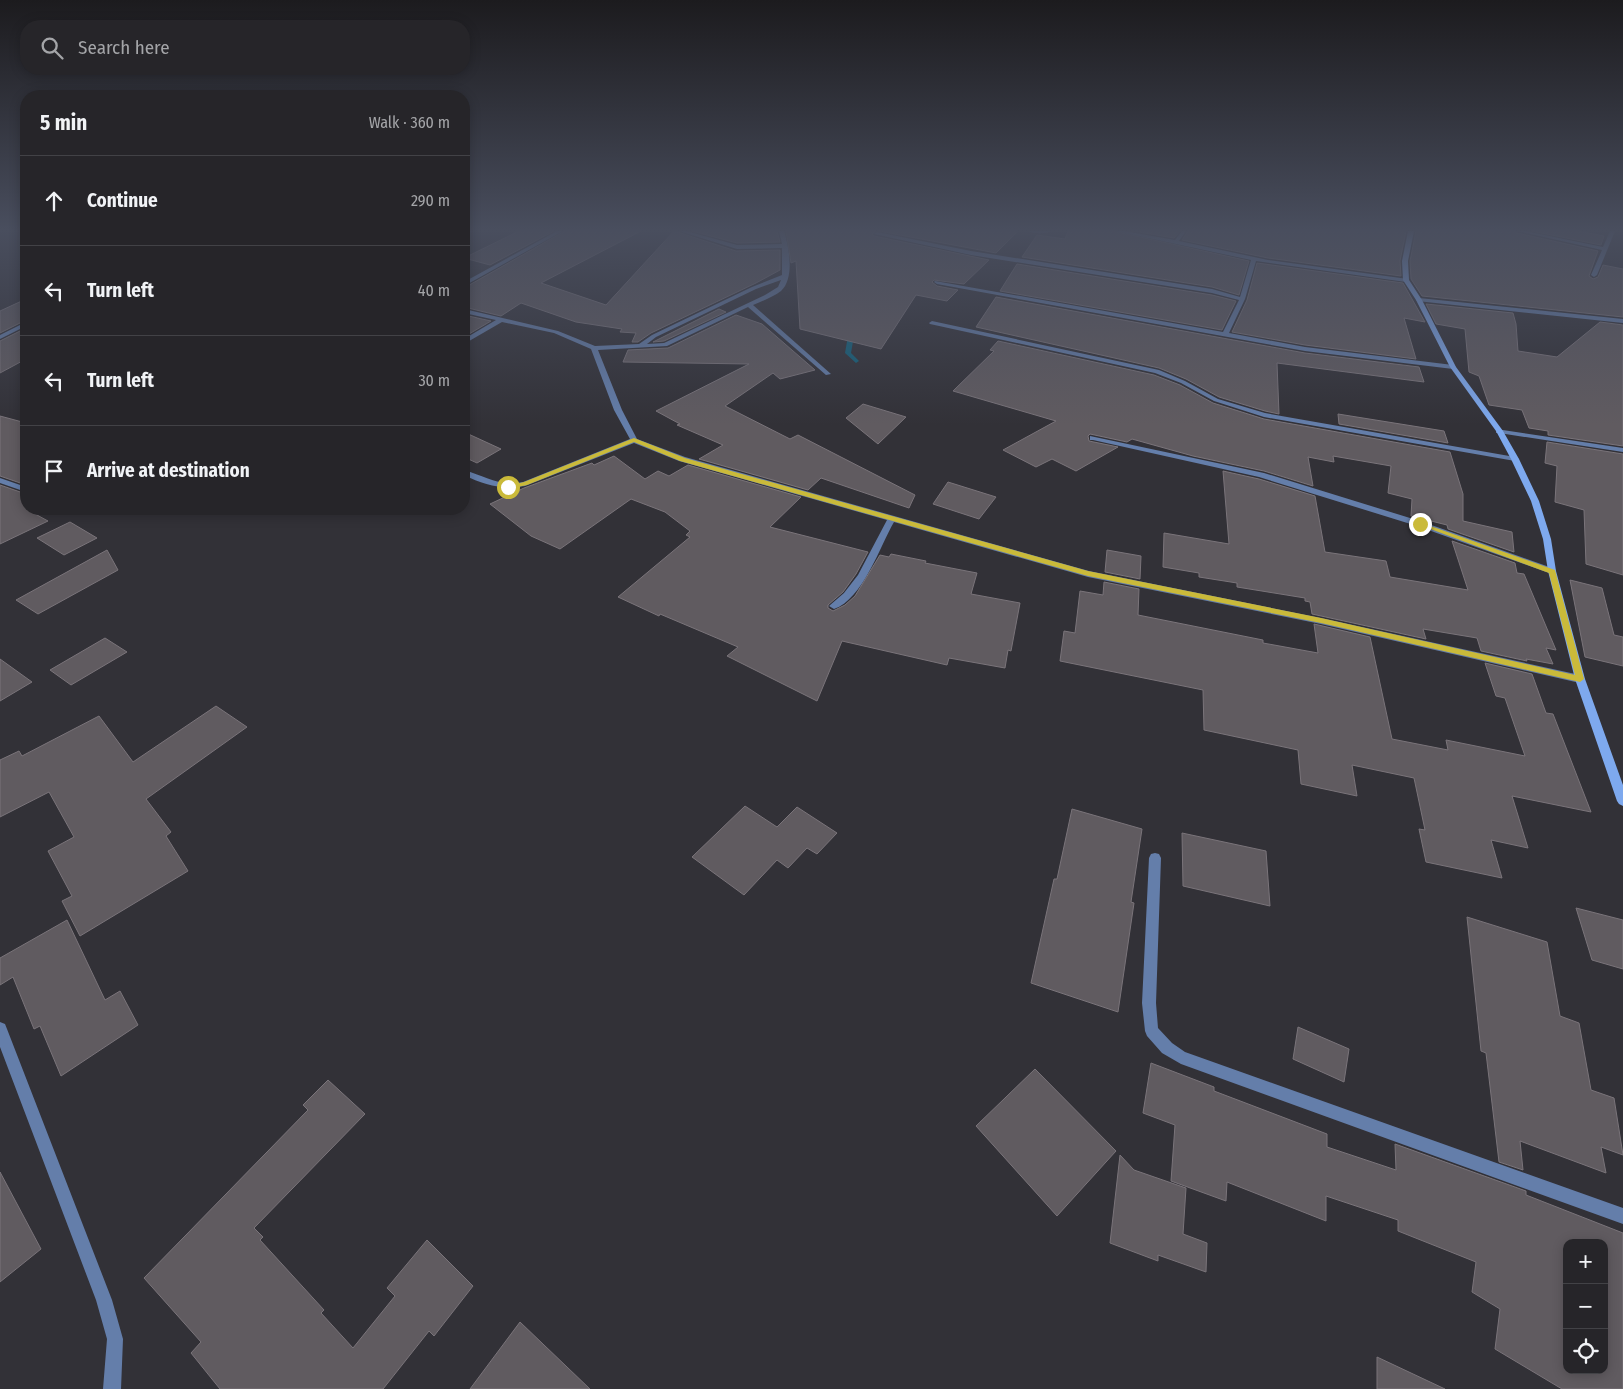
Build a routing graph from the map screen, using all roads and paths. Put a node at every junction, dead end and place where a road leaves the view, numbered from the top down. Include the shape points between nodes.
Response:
1 (738, 296) edge
2 (766, 296) edge
3 (1012, 296) edge
4 (1230, 296) edge
5 (1243, 296) edge
6 (1415, 296) edge
7 (1242, 299) junction
8 (1418, 300) junction
9 (749, 306) junction
10 (470, 312) edge
11 (502, 320) junction
12 (1623, 321) edge
13 (932, 323) dead end
14 (20, 327) edge
15 (1225, 335) junction
16 (0, 337) edge
17 (470, 339) edge
18 (639, 347) junction
19 (594, 348) junction
20 (1453, 367) junction
21 (828, 374) dead end
22 (1498, 431) junction
23 (1093, 438) dead end
24 (634, 440) junction
25 (1623, 450) edge
26 (1515, 458) junction
27 (470, 475) edge
28 (0, 480) edge
29 (20, 488) edge
30 (892, 518) junction
31 (1552, 571) junction
32 (834, 606) dead end
33 (1580, 679) junction
34 (1623, 801) edge
35 (1155, 858) dead end
36 (0, 1030) edge
37 (1623, 1216) edge
38 (112, 1389) edge

1 - 18 street via 654,336
2 - 9 street
3 - 15 street
4 - 7 street
5 - 7 street
6 - 8 street
7 - 15 street
8 - 12 street
8 - 20 street
9 - 18 street via 665,346
9 - 21 street
10 - 11 street
11 - 17 street
11 - 19 street via 556,332
13 - 26 street via 1157,371 1216,400 1264,415
14 - 16 street
15 - 20 street via 1305,349
18 - 19 street
19 - 24 street via 618,410
20 - 22 street
22 - 25 street
22 - 26 street
23 - 31 street via 1261,475 1420,524
24 - 27 street via 525,484 497,486
24 - 30 street via 682,460
26 - 31 street via 1538,511
28 - 29 street
30 - 32 street via 861,578
30 - 33 street via 1088,574 1321,621
31 - 33 street
33 - 34 street
35 - 37 street via 1149,1003 1152,1031 1167,1048 1181,1057
36 - 38 street via 104,1300 114,1339

